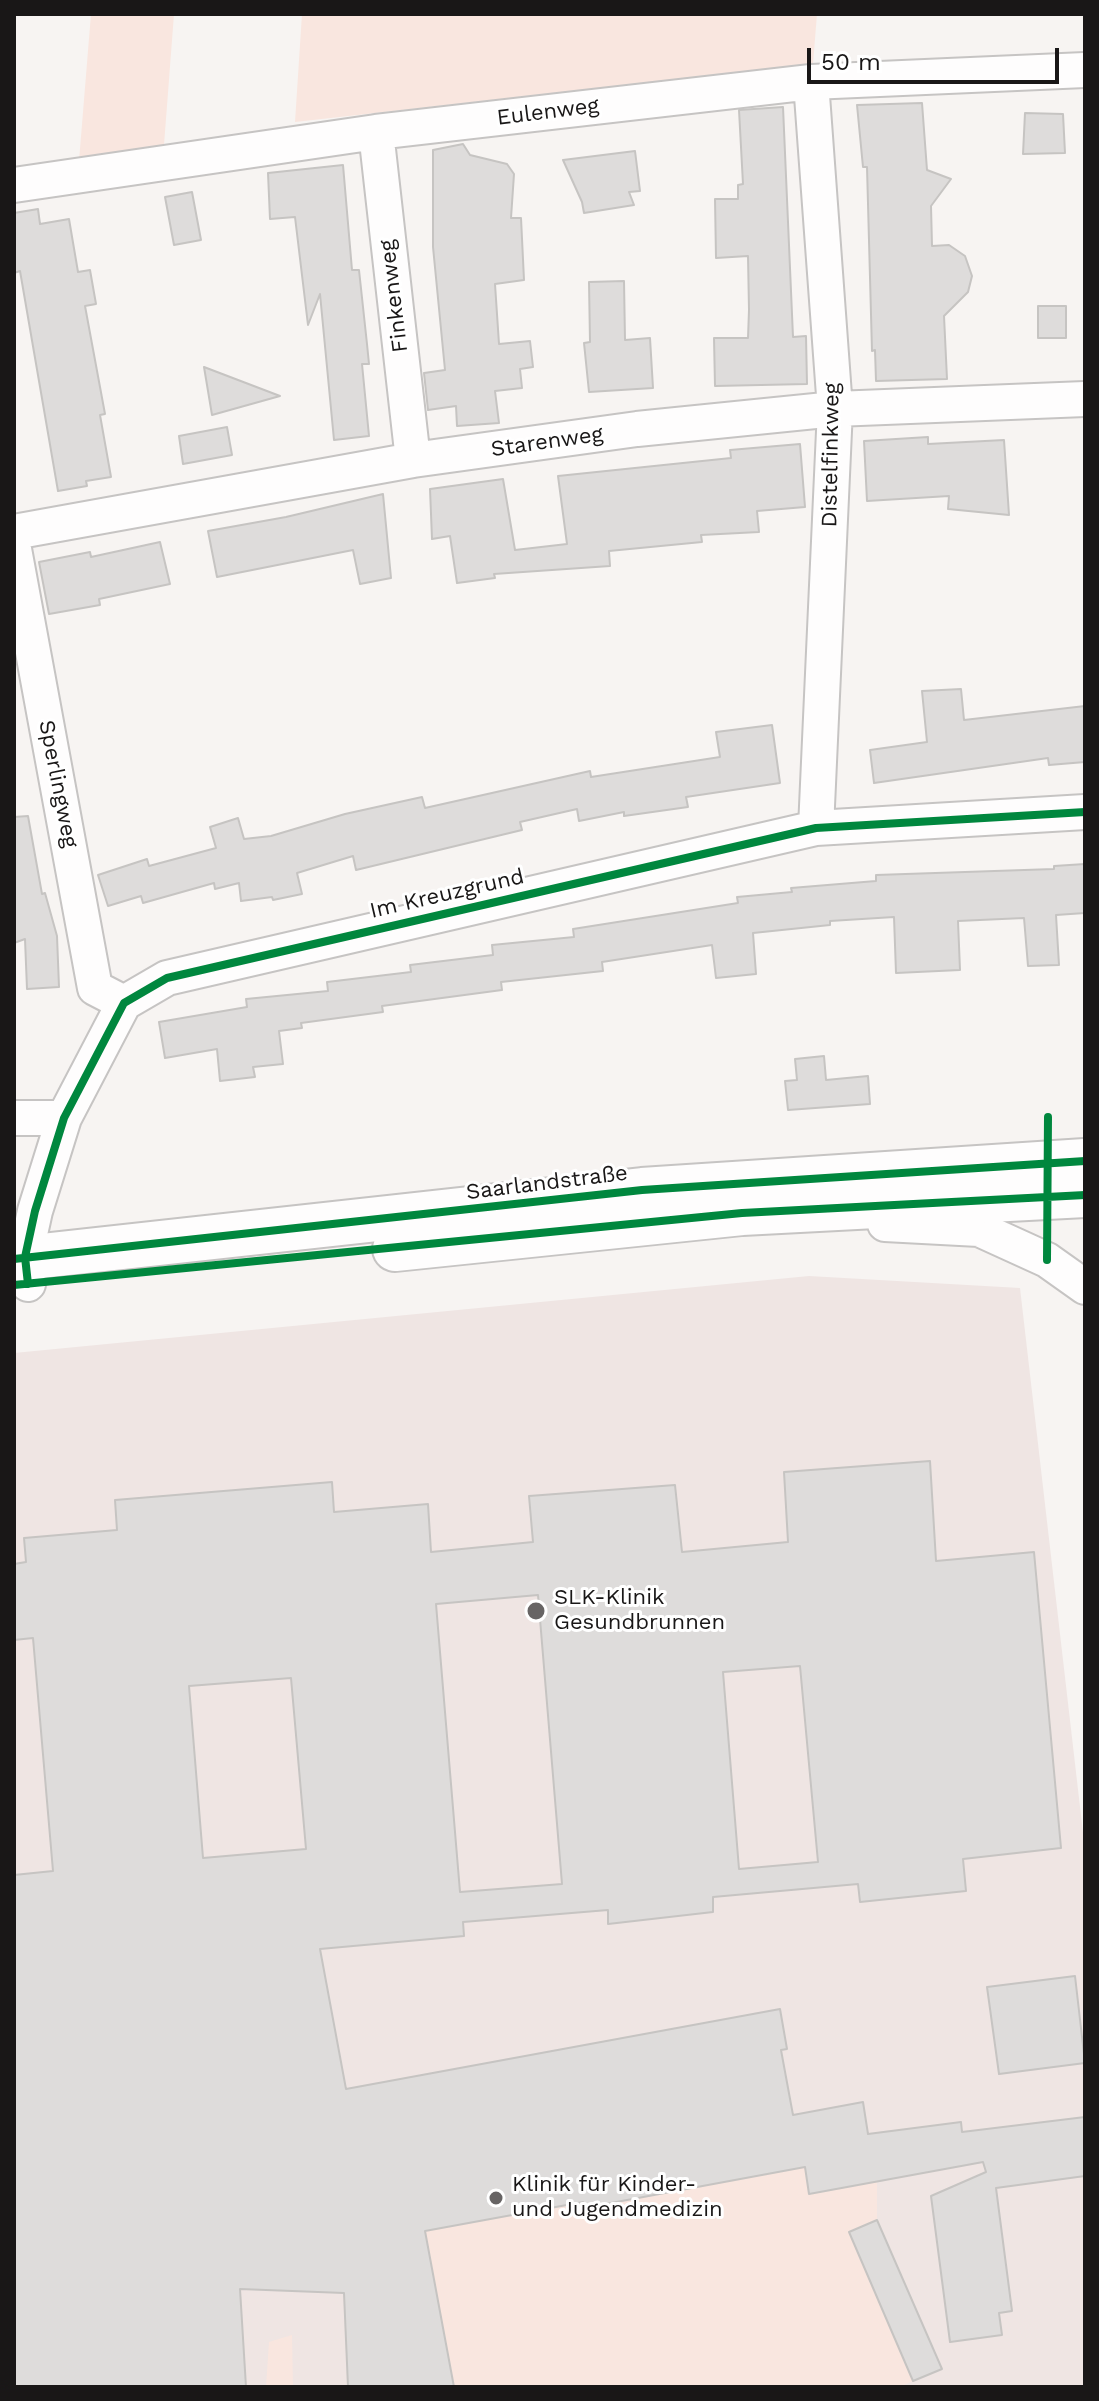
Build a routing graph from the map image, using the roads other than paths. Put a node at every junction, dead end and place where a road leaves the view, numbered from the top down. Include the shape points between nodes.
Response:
1 (1085, 70) edge
2 (811, 82) junction
3 (376, 132) junction
4 (14, 185) edge
5 (1085, 399) edge
6 (835, 409) junction
7 (413, 460) junction
8 (14, 532) edge
9 (14, 549) edge
10 (1085, 812) edge
11 (816, 828) junction
12 (124, 1003) junction
13 (14, 1118) edge
14 (64, 1118) junction
15 (1085, 1161) edge
16 (1085, 1195) edge
17 (742, 1213) junction
18 (20, 1271) edge
19 (1085, 1287) edge

1 - 2 street, Eulenweg
2 - 3 street, Eulenweg
2 - 6 street, Distelfinkweg
3 - 4 street, Eulenweg
3 - 7 street, Finkenweg
5 - 6 street, Starenweg
6 - 7 street, Starenweg
6 - 11 street, Distelfinkweg
7 - 8 street, Starenweg
9 - 12 street, Sperlingweg via 95,988
10 - 11 street, Im Kreuzgrund
11 - 12 street, Im Kreuzgrund via 212,965 167,978
12 - 14 street
13 - 14 street
14 - 18 street
15 - 18 main road, Saarlandstraße via 642,1190
16 - 17 main road
17 - 18 main road via 192,1270
17 - 19 street via 803,1225 979,1229 1047,1260

